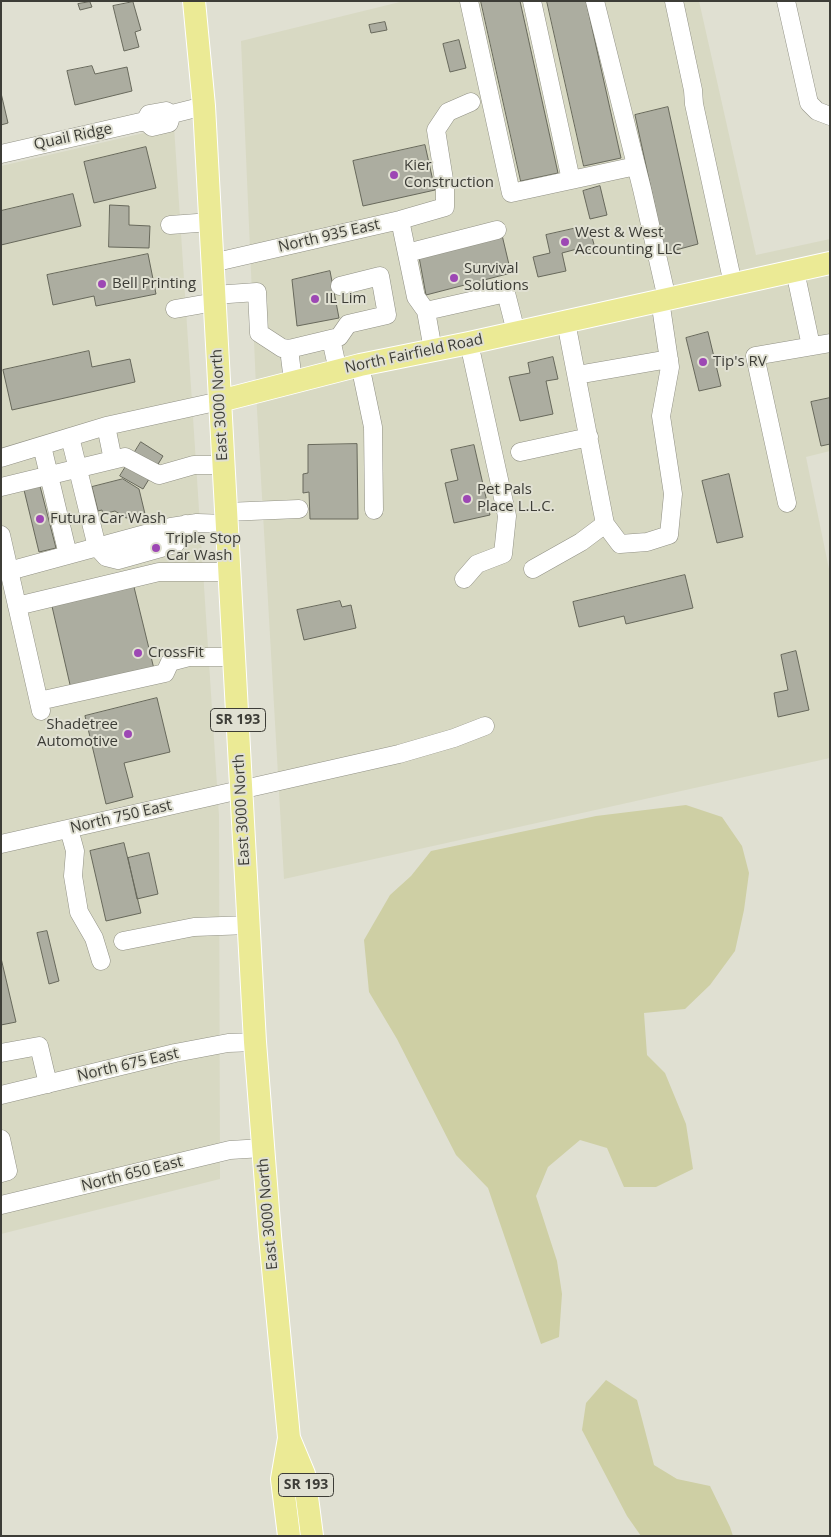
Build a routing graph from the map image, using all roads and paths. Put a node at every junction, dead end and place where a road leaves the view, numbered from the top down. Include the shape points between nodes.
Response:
1 (194, 1) edge
2 (469, 1) edge
3 (532, 1) edge
4 (595, 1) edge
5 (674, 1) edge
6 (786, 1) edge
7 (472, 102) dead end
8 (204, 106) junction
9 (823, 113) edge
10 (1, 154) edge
11 (636, 166) junction
12 (571, 180) junction
13 (400, 220) junction
14 (211, 222) junction
15 (170, 225) dead end
16 (497, 230) dead end
17 (407, 253) junction
18 (212, 263) junction
19 (830, 263) edge
20 (795, 271) junction
21 (733, 284) junction
22 (340, 286) dead end
23 (214, 299) junction
24 (664, 300) junction
25 (175, 309) dead end
26 (426, 311) junction
27 (566, 322) junction
28 (516, 332) junction
29 (331, 339) junction
30 (469, 343) junction
31 (830, 343) edge
32 (811, 346) junction
33 (289, 350) junction
34 (433, 350) junction
35 (669, 359) junction
36 (360, 365) junction
37 (338, 370) junction
38 (578, 375) junction
39 (293, 381) junction
40 (220, 401) junction
41 (106, 426) junction
42 (70, 437) junction
43 (589, 437) junction
44 (42, 446) junction
45 (520, 452) dead end
46 (1, 458) edge
47 (113, 460) junction
48 (224, 465) junction
49 (78, 469) junction
50 (49, 476) junction
51 (1, 487) edge
52 (787, 503) dead end
53 (299, 509) dead end
54 (374, 510) dead end
55 (226, 518) junction
56 (606, 524) junction
57 (1, 535) edge
58 (97, 547) junction
59 (68, 555) junction
60 (534, 569) dead end
61 (9, 571) junction
62 (229, 572) junction
63 (464, 578) dead end
64 (17, 606) junction
65 (235, 657) junction
66 (485, 726) dead end
67 (241, 791) junction
68 (69, 829) junction
69 (1, 844) edge
70 (249, 925) junction
71 (123, 940) dead end
72 (101, 961) dead end
73 (256, 1042) junction
74 (1, 1053) edge
75 (48, 1084) junction
76 (1, 1095) edge
77 (1, 1139) edge
78 (263, 1148) junction
79 (1, 1173) edge
80 (1, 1205) edge
81 (289, 1438) junction
82 (289, 1536) edge
83 (312, 1536) edge

1 - 8 main road, East 3000 North / SR 193
2 - 12 street via 511,193
3 - 12 street
4 - 11 street
5 - 21 street
6 - 9 street via 809,104
7 - 13 street, North 935 East via 448,112 436,130 445,206
8 - 10 street, Quail Ridge via 172,114 166,111 150,114 145,122
8 - 14 main road, East 3000 North / SR 193
11 - 12 street
11 - 24 street
13 - 17 street
13 - 18 street, North 935 East
14 - 15 street
14 - 18 main road, East 3000 North / SR 193
16 - 17 street
17 - 26 street via 416,297
18 - 23 main road, East 3000 North / SR 193
19 - 20 main road, North Fairfield Road
20 - 21 main road, North Fairfield Road
20 - 32 street
21 - 24 main road, North Fairfield Road
22 - 29 street via 380,276 387,315 348,324 340,337
23 - 25 street
23 - 33 street via 257,292 259,333
23 - 40 main road, East 3000 North / SR 193
24 - 27 main road, North Fairfield Road
24 - 35 street
26 - 28 street via 506,293
26 - 34 street
27 - 28 main road, North Fairfield Road
27 - 38 street
28 - 30 main road, North Fairfield Road
29 - 33 street
29 - 37 street
30 - 34 main road, North Fairfield Road
30 - 63 street via 507,516 504,554 477,564
31 - 32 street
32 - 52 street via 755,356
33 - 39 street
34 - 36 main road, North Fairfield Road
35 - 38 street
35 - 56 street via 661,416 674,494 669,535 647,542 620,544
36 - 37 main road, North Fairfield Road
36 - 54 street via 373,427
37 - 39 main road, North Fairfield Road
38 - 43 street
39 - 40 main road, North Fairfield Road
40 - 41 street, North Fairfield Road
40 - 48 main road, East 3000 North / SR 193
41 - 42 street, North Fairfield Road
41 - 47 street
42 - 44 street, North Fairfield Road
42 - 49 street
43 - 45 street
43 - 56 street
44 - 46 street, North Fairfield Road
44 - 50 street
47 - 48 street via 124,457 159,475 194,465
47 - 49 street
48 - 55 main road, East 3000 North / SR 193
49 - 50 street
49 - 58 street
50 - 51 street
50 - 59 street
53 - 55 street
55 - 58 street via 186,524
55 - 62 main road, East 3000 North / SR 193
56 - 60 street
57 - 61 street
58 - 59 street
59 - 61 street
61 - 64 street
62 - 64 street via 159,572
62 - 65 main road, East 3000 North / SR 193
64 - 65 street via 40,706 165,673 170,662 189,657
65 - 67 main road, East 3000 North / SR 193
66 - 67 street, North 750 East via 399,754
67 - 68 street, North 750 East
67 - 70 main road, East 3000 North / SR 193
68 - 69 street, North 750 East
68 - 72 street via 75,851 73,876 79,912 94,938
70 - 71 street via 194,927
70 - 73 main road, East 3000 North / SR 193
73 - 75 street, North 675 East via 184,1051
73 - 78 main road, East 3000 North / SR 193
74 - 75 street via 39,1046
75 - 76 street, North 675 East
77 - 79 street via 8,1171
78 - 80 street, North 650 East via 230,1150
78 - 81 main road, East 3000 North / SR 193
81 - 82 main road, East 3000 North / SR 193 via 282,1479
81 - 83 main road, East 3000 North / SR 193 via 304,1474

